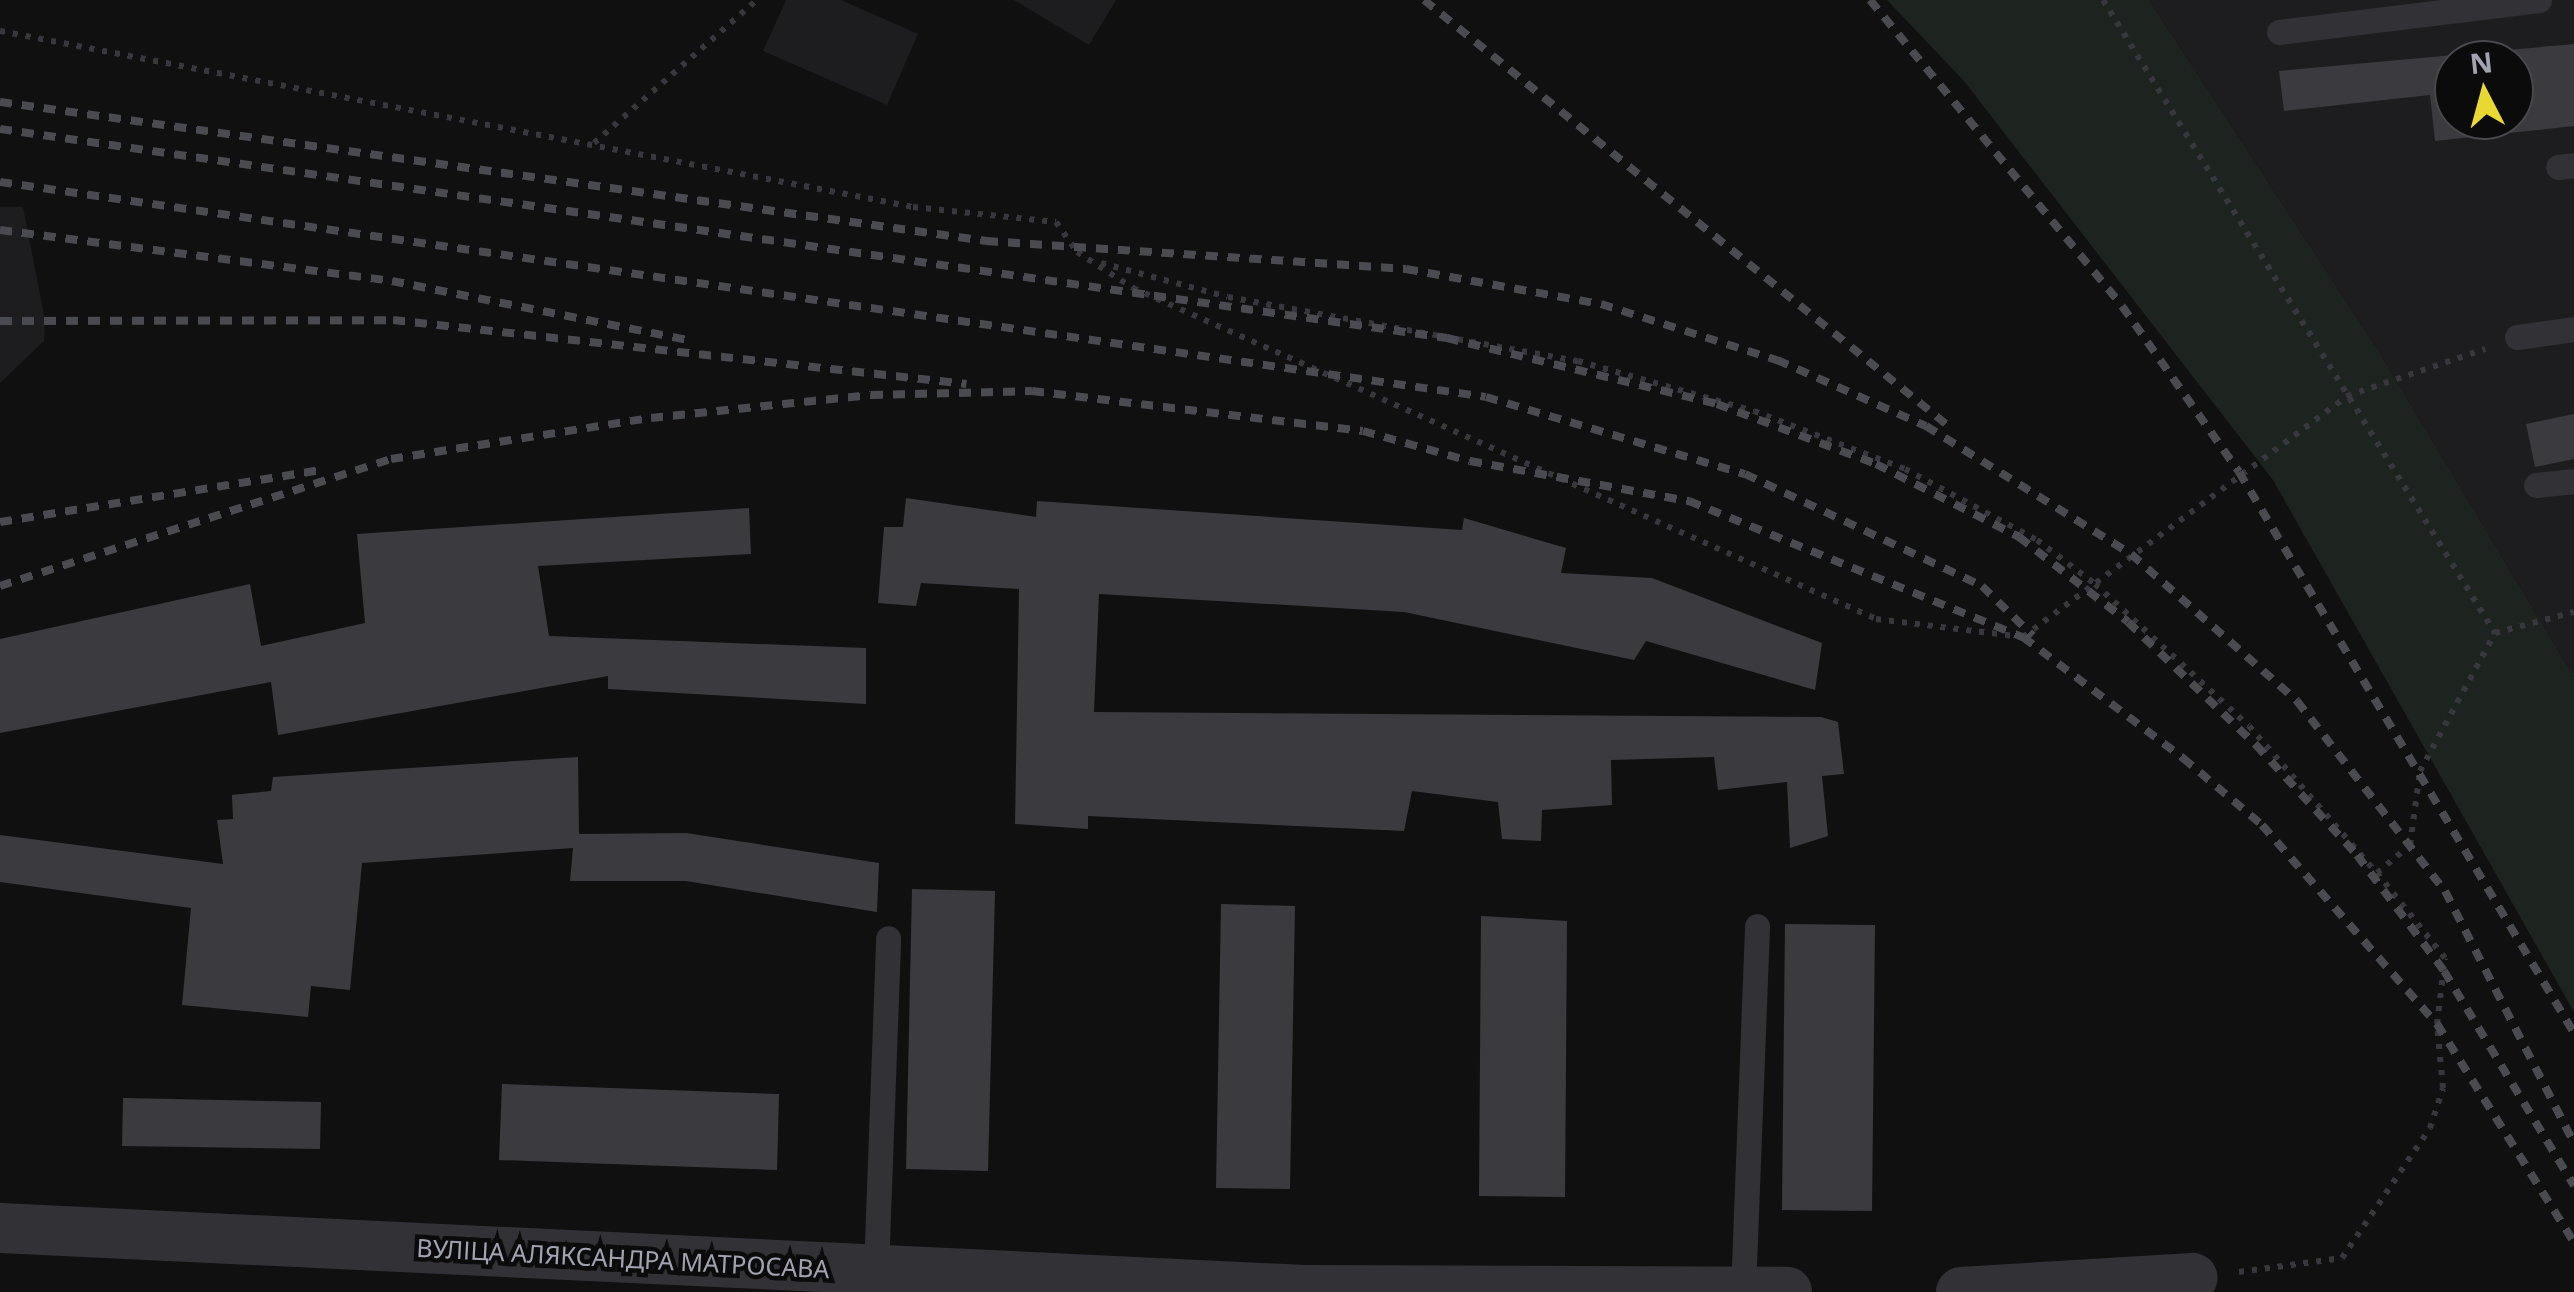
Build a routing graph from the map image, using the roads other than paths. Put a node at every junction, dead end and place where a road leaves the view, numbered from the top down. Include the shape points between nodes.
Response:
1 (2538, 0) edge
2 (2279, 32) dead end
3 (2574, 329) edge
4 (2517, 337) road end
5 (2574, 482) edge
6 (2536, 486) dead end
7 (1757, 926) dead end
8 (888, 938) dead end
9 (0, 1228) edge
10 (876, 1270) junction
11 (2193, 1278) road end
12 (1743, 1292) edge
13 (1786, 1292) edge
14 (1961, 1292) edge

1 - 2 lane
3 - 4 lane
5 - 6 lane
7 - 12 lane
8 - 10 lane
9 - 10 street, ВУЛІЦА АЛЯКСАНДРА МАТРОСАВА
10 - 12 street, ВУЛІЦА АЛЯКСАНДРА МАТРОСАВА via 1304,1290
11 - 14 street
12 - 13 street, ВУЛІЦА АЛЯКСАНДРА МАТРОСАВА

